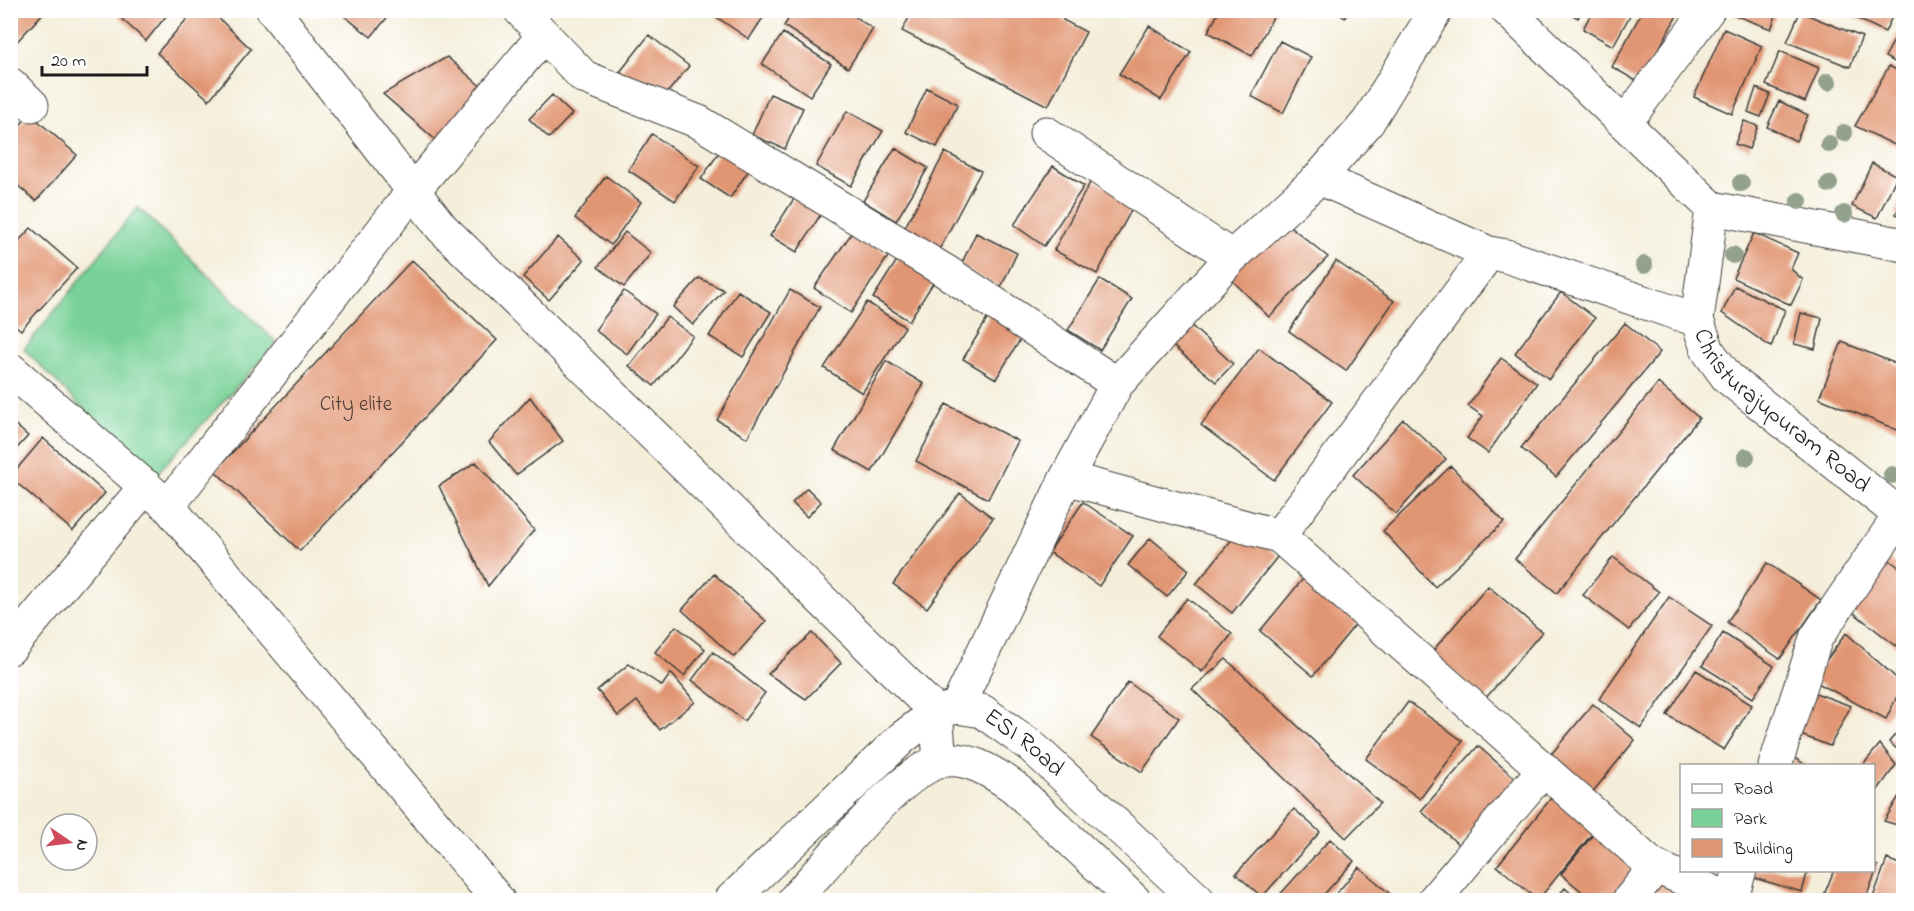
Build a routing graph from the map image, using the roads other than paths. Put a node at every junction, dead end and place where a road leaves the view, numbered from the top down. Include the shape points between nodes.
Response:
1 (273, 10) edge
2 (520, 10) edge
3 (1436, 10) edge
4 (1507, 10) edge
5 (1708, 10) edge
6 (544, 35) junction
7 (1626, 122) junction
8 (1046, 133) dead end
9 (1319, 178) junction
10 (413, 191) junction
11 (1712, 208) junction
12 (1904, 245) edge
13 (1489, 253) junction
14 (1232, 257) junction
15 (1697, 320) junction
16 (10, 369) edge
17 (1117, 384) junction
18 (1066, 478) junction
19 (157, 496) junction
20 (1902, 517) edge
21 (1279, 536) junction
22 (10, 648) edge
23 (947, 709) junction
24 (940, 761) junction
25 (1775, 764) edge
26 (1544, 769) junction
27 (1652, 865) junction
28 (1739, 872) edge
29 (498, 900) edge
30 (731, 900) edge
31 (794, 900) edge
32 (1134, 900) edge
33 (1198, 900) edge
34 (1434, 900) edge
35 (1629, 900) edge
36 (1731, 900) edge

1 - 10 street
2 - 6 street
3 - 9 street via 1368,122
4 - 7 street
5 - 7 street
6 - 10 street
6 - 17 street via 584,77 699,122 945,271
7 - 11 street
8 - 14 street
9 - 13 street
9 - 14 street
10 - 19 street
10 - 23 street via 441,228
11 - 12 street
11 - 15 street, Christurajupuram Road
13 - 15 street
13 - 21 street
14 - 17 street
15 - 20 street, Christurajupuram Road via 1708,351 1726,377
16 - 19 street
17 - 18 street
18 - 21 street
18 - 23 street
19 - 22 street
19 - 29 street
20 - 25 street via 1816,638
21 - 26 street
23 - 24 street
23 - 30 street via 902,738
23 - 33 street, ESI Road via 982,711 1030,746
24 - 31 street via 887,797
24 - 32 street, ESI Road via 967,762 1014,787
26 - 27 street
26 - 34 street
27 - 35 street via 1650,874
27 - 36 street
28 - 36 street

